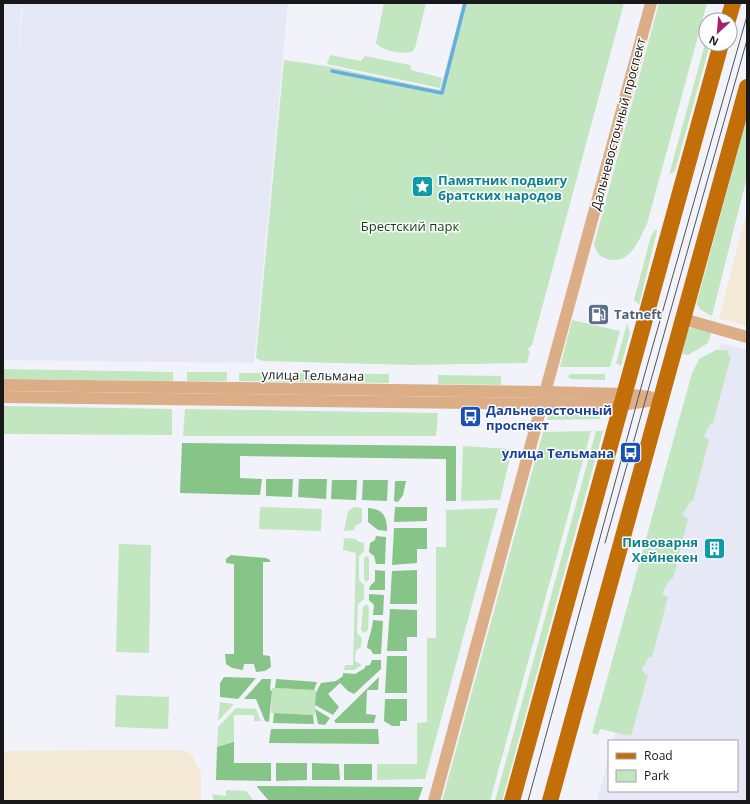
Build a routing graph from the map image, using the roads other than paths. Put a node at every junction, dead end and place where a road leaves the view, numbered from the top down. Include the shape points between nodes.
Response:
1 (651, 3) edge
2 (719, 52) edge
3 (747, 87) edge
4 (683, 319) junction
5 (747, 337) edge
6 (3, 385) edge
7 (3, 396) edge
8 (543, 398) junction
9 (622, 399) junction
10 (661, 399) junction
11 (434, 801) edge
12 (512, 801) edge
13 (550, 801) edge

1 - 8 street, Дальневосточный проспект
2 - 9 main road
3 - 4 main road
4 - 5 street
4 - 10 main road
6 - 8 street, улица Тельмана
7 - 8 street, улица Тельмана
8 - 9 street, улица Тельмана
8 - 11 street, Дальневосточный проспект
9 - 10 street, улица Тельмана
9 - 12 main road
10 - 13 main road

